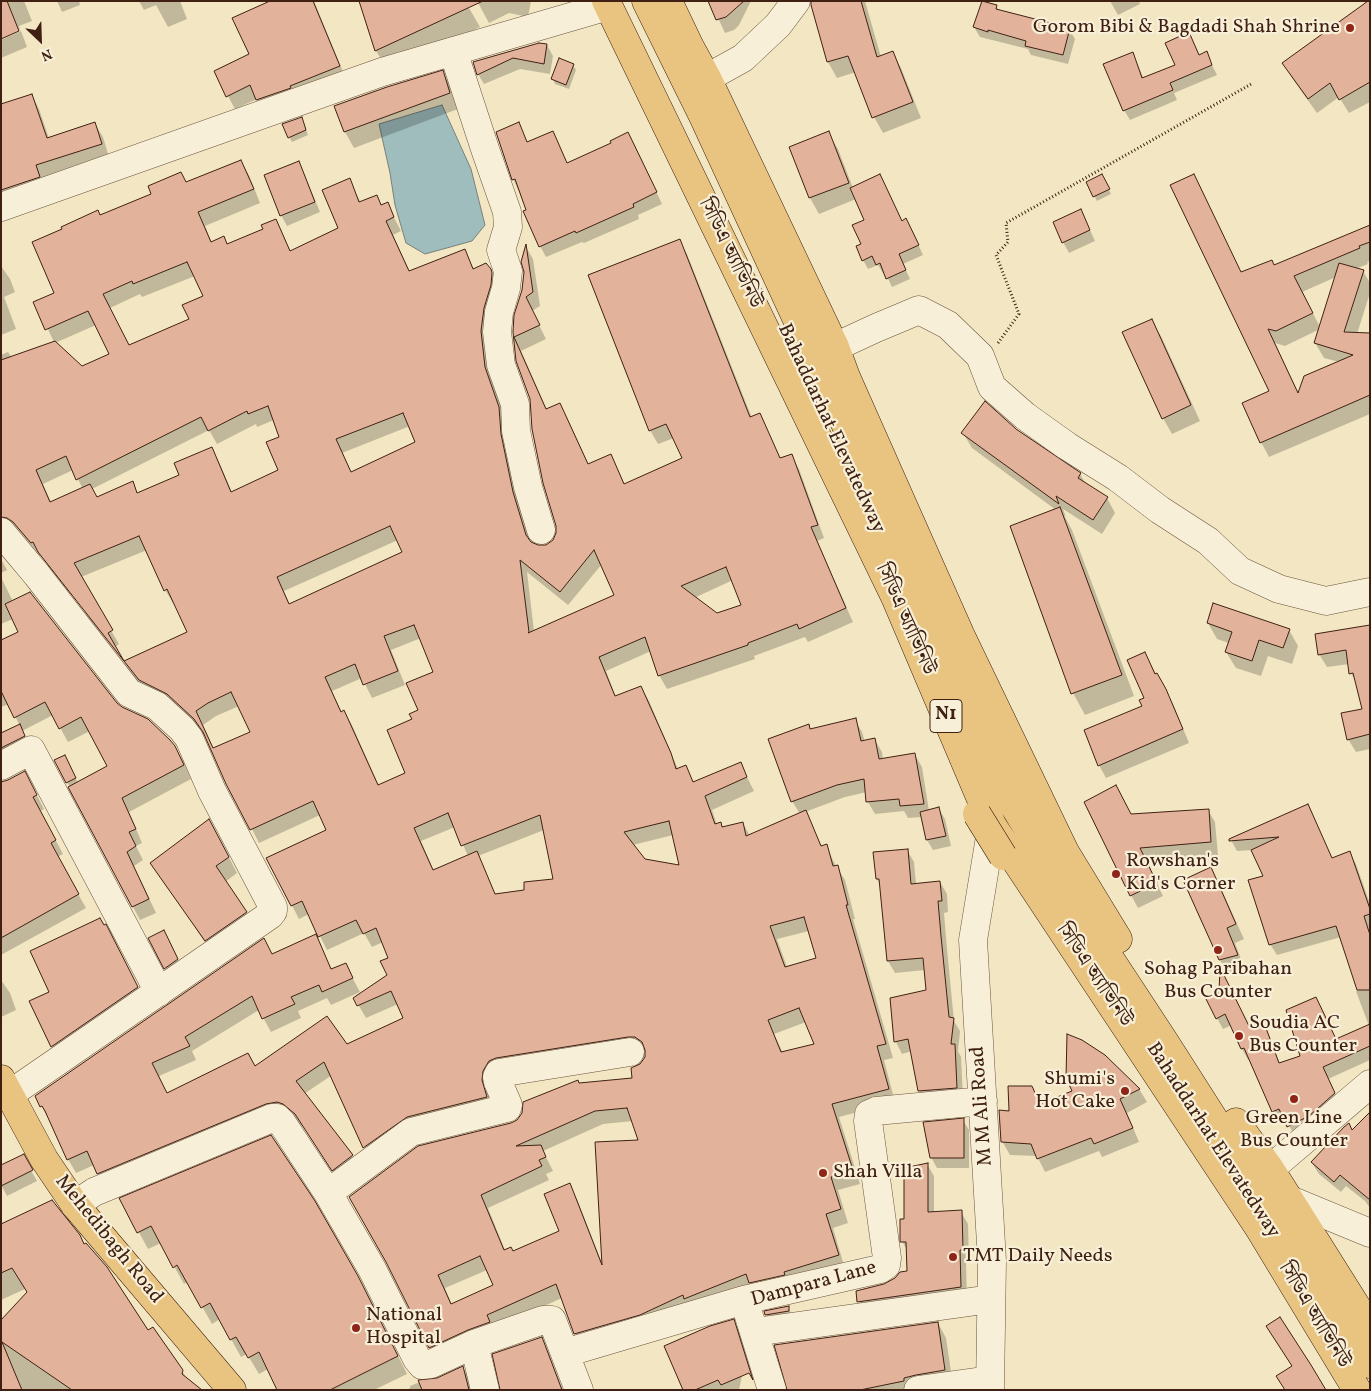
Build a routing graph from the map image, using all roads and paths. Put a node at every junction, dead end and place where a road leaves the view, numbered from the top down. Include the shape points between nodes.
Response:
1 (646, 1) edge
2 (668, 1) edge
3 (796, 1) edge
4 (614, 2) edge
5 (453, 51) junction
6 (707, 78) junction
7 (1253, 83) dead end
8 (1, 207) edge
9 (836, 347) junction
10 (983, 363) junction
11 (541, 530) dead end
12 (1, 532) edge
13 (1370, 592) edge
14 (1, 766) edge
15 (984, 820) junction
16 (159, 992) junction
17 (630, 1052) dead end
18 (1370, 1084) edge
19 (6, 1087) edge
20 (983, 1101) junction
21 (1270, 1168) junction
22 (328, 1193) junction
23 (1290, 1200) junction
24 (75, 1205) junction
25 (1370, 1234) edge
26 (991, 1299) junction
27 (744, 1300) junction
28 (1370, 1328) edge
29 (755, 1332) junction
30 (474, 1344) junction
31 (565, 1354) junction
32 (1370, 1364) edge
33 (990, 1385) edge
34 (1370, 1389) edge
35 (232, 1390) edge
36 (485, 1390) edge
37 (579, 1390) edge
38 (772, 1390) edge
39 (918, 1390) edge
40 (1342, 1390) edge
41 (1357, 1390) edge

1 - 32 main road, Bahaddarhat Elevatedway via 702,114 879,497 1006,793
2 - 6 main road, সিডিএ অ্যাভিনিউ / N1
3 - 6 street via 778,25 743,58
4 - 5 street
4 - 15 main road via 630,52
4 - 34 main road, Bahaddarhat Elevatedway via 692,137 866,502 987,791 1064,917 1160,1060
5 - 8 street via 382,72
5 - 11 street via 507,212 508,227 501,250 508,271 497,332 501,365 514,404 516,431 528,487
6 - 9 main road, সিডিএ অ্যাভিনিউ / N1
7 - 10 path via 1006,224 1008,242 996,255 1019,314
9 - 10 street via 920,310 948,325 980,356
9 - 21 main road, সিডিএ অ্যাভিনিউ / N1 via 846,377 960,634 1065,852 1201,1074
10 - 13 street via 992,387 1025,416 1208,541 1240,571 1279,590 1326,601
12 - 16 street via 129,693 157,706 189,738 212,791 273,907 270,915
14 - 16 street via 31,750
15 - 20 street, M M Ali Road via 973,940
15 - 40 main road, bridge via 1034,908 1165,1108
15 - 41 main road, সিডিএ অ্যাভিনিউ via 1259,1228
16 - 19 street
17 - 22 street via 499,1073 498,1082 507,1108 411,1132
18 - 21 street
19 - 24 main road, Mehedibagh Road via 44,1159
20 - 26 street, M M Ali Road
20 - 27 street, Dampara Lane via 869,1114 886,1265
21 - 23 main road, সিডিএ অ্যাভিনিউ / N1
22 - 24 street via 282,1123 272,1118 94,1192
22 - 30 street via 422,1365
23 - 25 street
23 - 28 main road, সিডিএ অ্যাভিনিউ / N1
24 - 35 main road, Mehedibagh Road
26 - 29 street
26 - 33 street, M M Ali Road
27 - 29 street, Dampara Lane
27 - 31 street
29 - 38 street, Dampara Lane
30 - 31 street via 543,1320 552,1320
30 - 36 street
31 - 37 street
33 - 39 street

